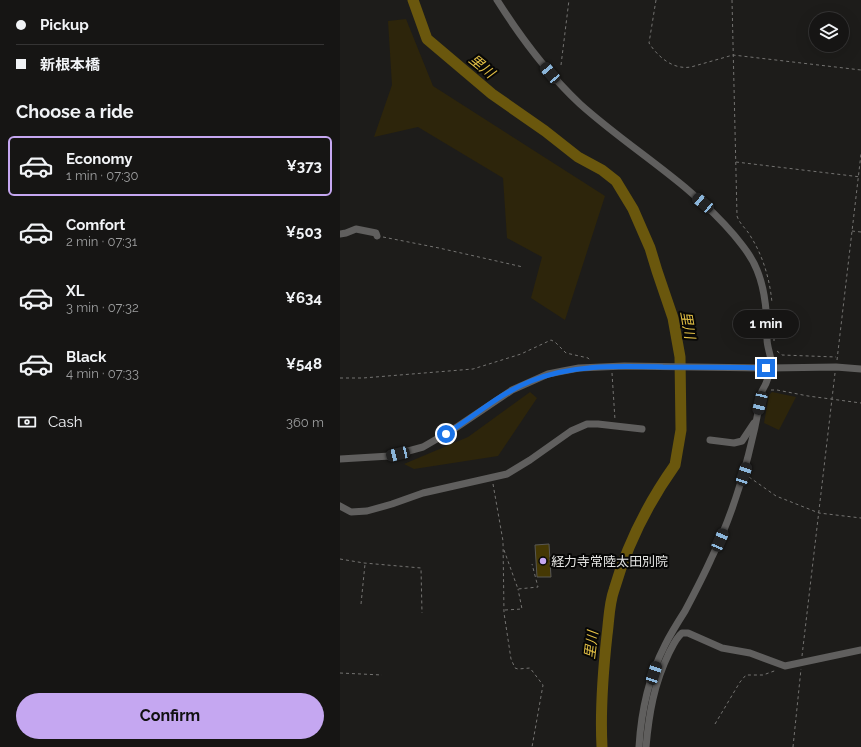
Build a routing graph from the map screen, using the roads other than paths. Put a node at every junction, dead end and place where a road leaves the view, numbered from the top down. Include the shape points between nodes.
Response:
1 (497, 0) edge
2 (340, 234) edge
3 (377, 236) road end
4 (768, 368) junction
5 (861, 369) edge
6 (756, 421) junction
7 (642, 429) dead end
8 (710, 440) dead end
9 (340, 459) edge
10 (340, 506) edge
11 (352, 512) junction
12 (340, 513) edge
13 (677, 637) junction
14 (861, 650) edge
15 (660, 655) junction
16 (639, 747) edge
17 (646, 747) edge

1 - 4 street via 531,51 569,94 703,203 748,254 763,287 767,342 771,360
2 - 3 street via 356,229 376,233
4 - 5 street
4 - 6 street via 767,384 762,391
4 - 9 street via 624,366 548,374 512,390 423,447 390,456
6 - 8 street via 742,441 734,443
6 - 15 street via 747,464 723,531 698,585
7 - 11 street via 598,424 580,426 507,474 423,493 376,509
10 - 11 street
11 - 12 street
13 - 14 street via 682,633 688,633 722,648 785,666
13 - 15 street
13 - 17 street via 655,691
15 - 16 street via 645,703

